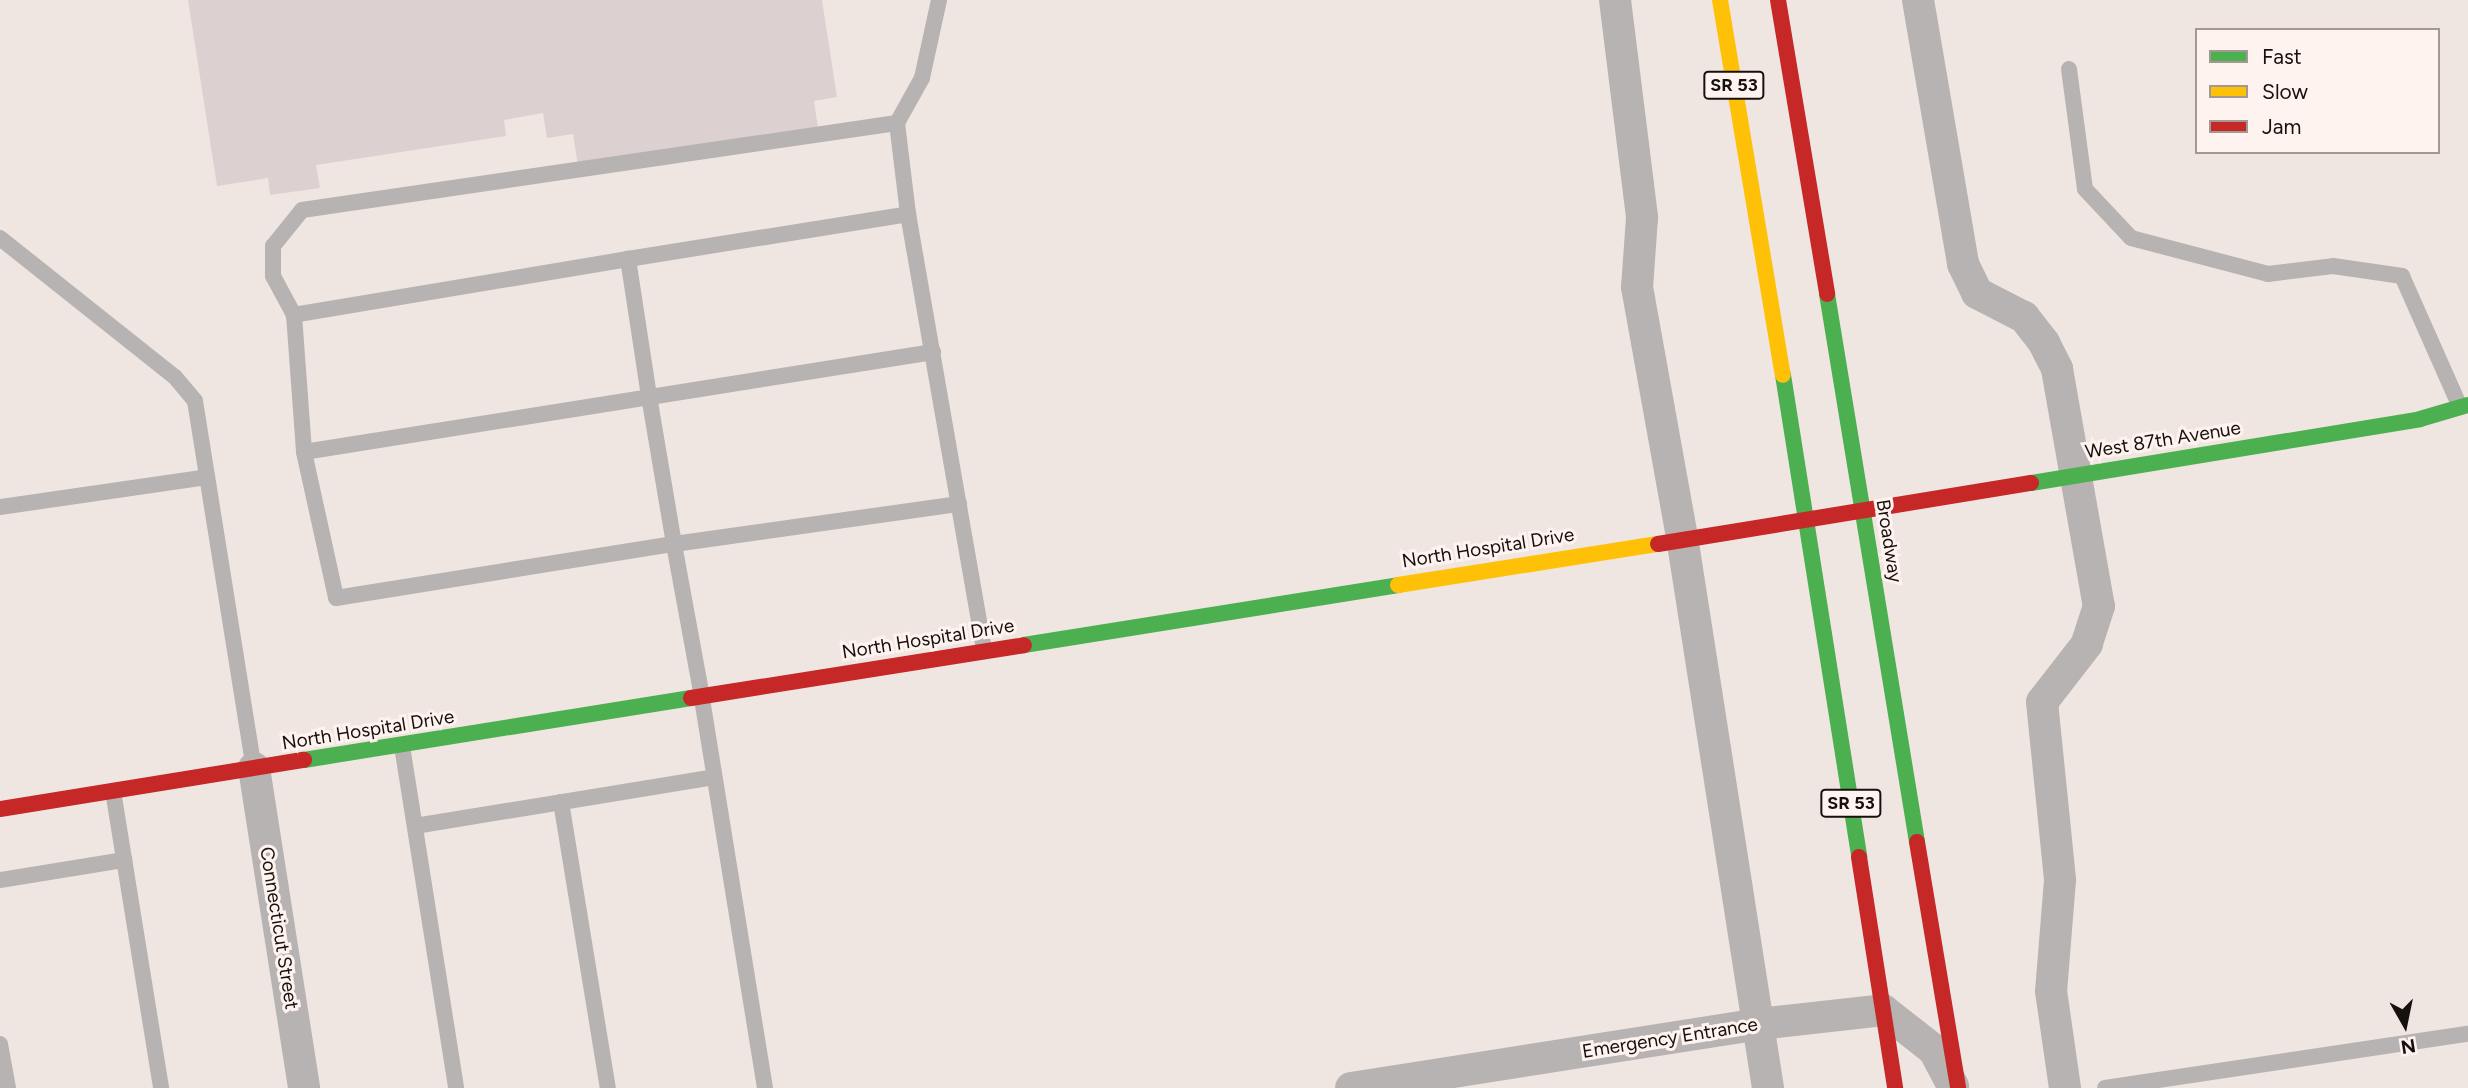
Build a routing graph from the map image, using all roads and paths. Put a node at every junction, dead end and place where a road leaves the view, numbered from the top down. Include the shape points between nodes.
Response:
1 (939, 0) edge
2 (1615, 0) edge
3 (1720, 0) edge
4 (1778, 0) edge
5 (1918, 0) edge
6 (2069, 69) dead end
7 (897, 123) junction
8 (908, 214) junction
9 (0, 239) edge
10 (628, 259) junction
11 (294, 315) junction
12 (933, 352) junction
13 (649, 396) junction
14 (2464, 406) edge
15 (304, 452) junction
16 (2075, 476) junction
17 (207, 477) junction
18 (959, 504) junction
19 (0, 507) edge
20 (1863, 511) junction
21 (1807, 519) junction
22 (1682, 537) junction
23 (674, 544) junction
24 (984, 651) junction
25 (702, 697) junction
26 (402, 746) junction
27 (254, 768) junction
28 (715, 777) junction
29 (113, 791) junction
30 (561, 802) junction
31 (0, 809) edge
32 (415, 826) junction
33 (124, 860) junction
34 (0, 880) edge
35 (1883, 1010) junction
36 (1759, 1024) junction
37 (2468, 1034) edge
38 (0, 1044) edge
39 (1763, 1086) edge
40 (8, 1088) edge
41 (161, 1088) edge
42 (304, 1088) edge
43 (456, 1088) edge
44 (608, 1088) edge
45 (765, 1088) edge
46 (1351, 1088) edge
47 (1895, 1088) edge
48 (1956, 1088) edge
49 (2065, 1088) edge
50 (2105, 1088) edge

1 - 7 lane via 922,78
2 - 22 street via 1642,218 1637,288
3 - 21 street, SR 53
4 - 20 street, Broadway / SR 53
5 - 16 street via 1963,264 1977,293 2024,317 2044,343 2056,369
6 - 14 lane via 2085,189 2131,238 2268,274 2333,266 2402,275
7 - 8 lane
7 - 11 lane via 302,210 273,246 274,276
8 - 10 lane
8 - 12 lane
9 - 17 lane via 175,377 195,401
10 - 11 lane
10 - 13 lane
11 - 15 lane
12 - 13 lane
12 - 18 lane
13 - 15 lane
13 - 23 lane
14 - 16 street, West 87th Avenue via 2420,419
15 - 23 lane via 336,598
16 - 20 street, West 87th Avenue
16 - 49 street via 2099,606 2087,644 2042,702 2060,880 2052,991
17 - 19 lane
17 - 27 lane
18 - 23 lane
18 - 24 lane
20 - 21 street, North Hospital Drive
20 - 48 street, Broadway / SR 53
21 - 22 street, North Hospital Drive
21 - 35 street, SR 53
22 - 24 street, North Hospital Drive
22 - 36 street
23 - 25 lane
24 - 25 street, North Hospital Drive
25 - 26 street, North Hospital Drive
25 - 28 lane
26 - 27 street, North Hospital Drive
26 - 32 lane
27 - 29 street, North Hospital Drive
27 - 42 street, Connecticut Street
28 - 30 lane
28 - 45 lane
29 - 31 street, North Hospital Drive
29 - 33 lane
30 - 32 lane
30 - 44 lane
32 - 43 lane
33 - 34 lane
33 - 41 lane
35 - 36 street, Emergency Entrance
35 - 47 street, SR 53
35 - 48 street via 1934,1050
36 - 39 street
36 - 46 street, Emergency Entrance
37 - 50 lane
38 - 40 lane

